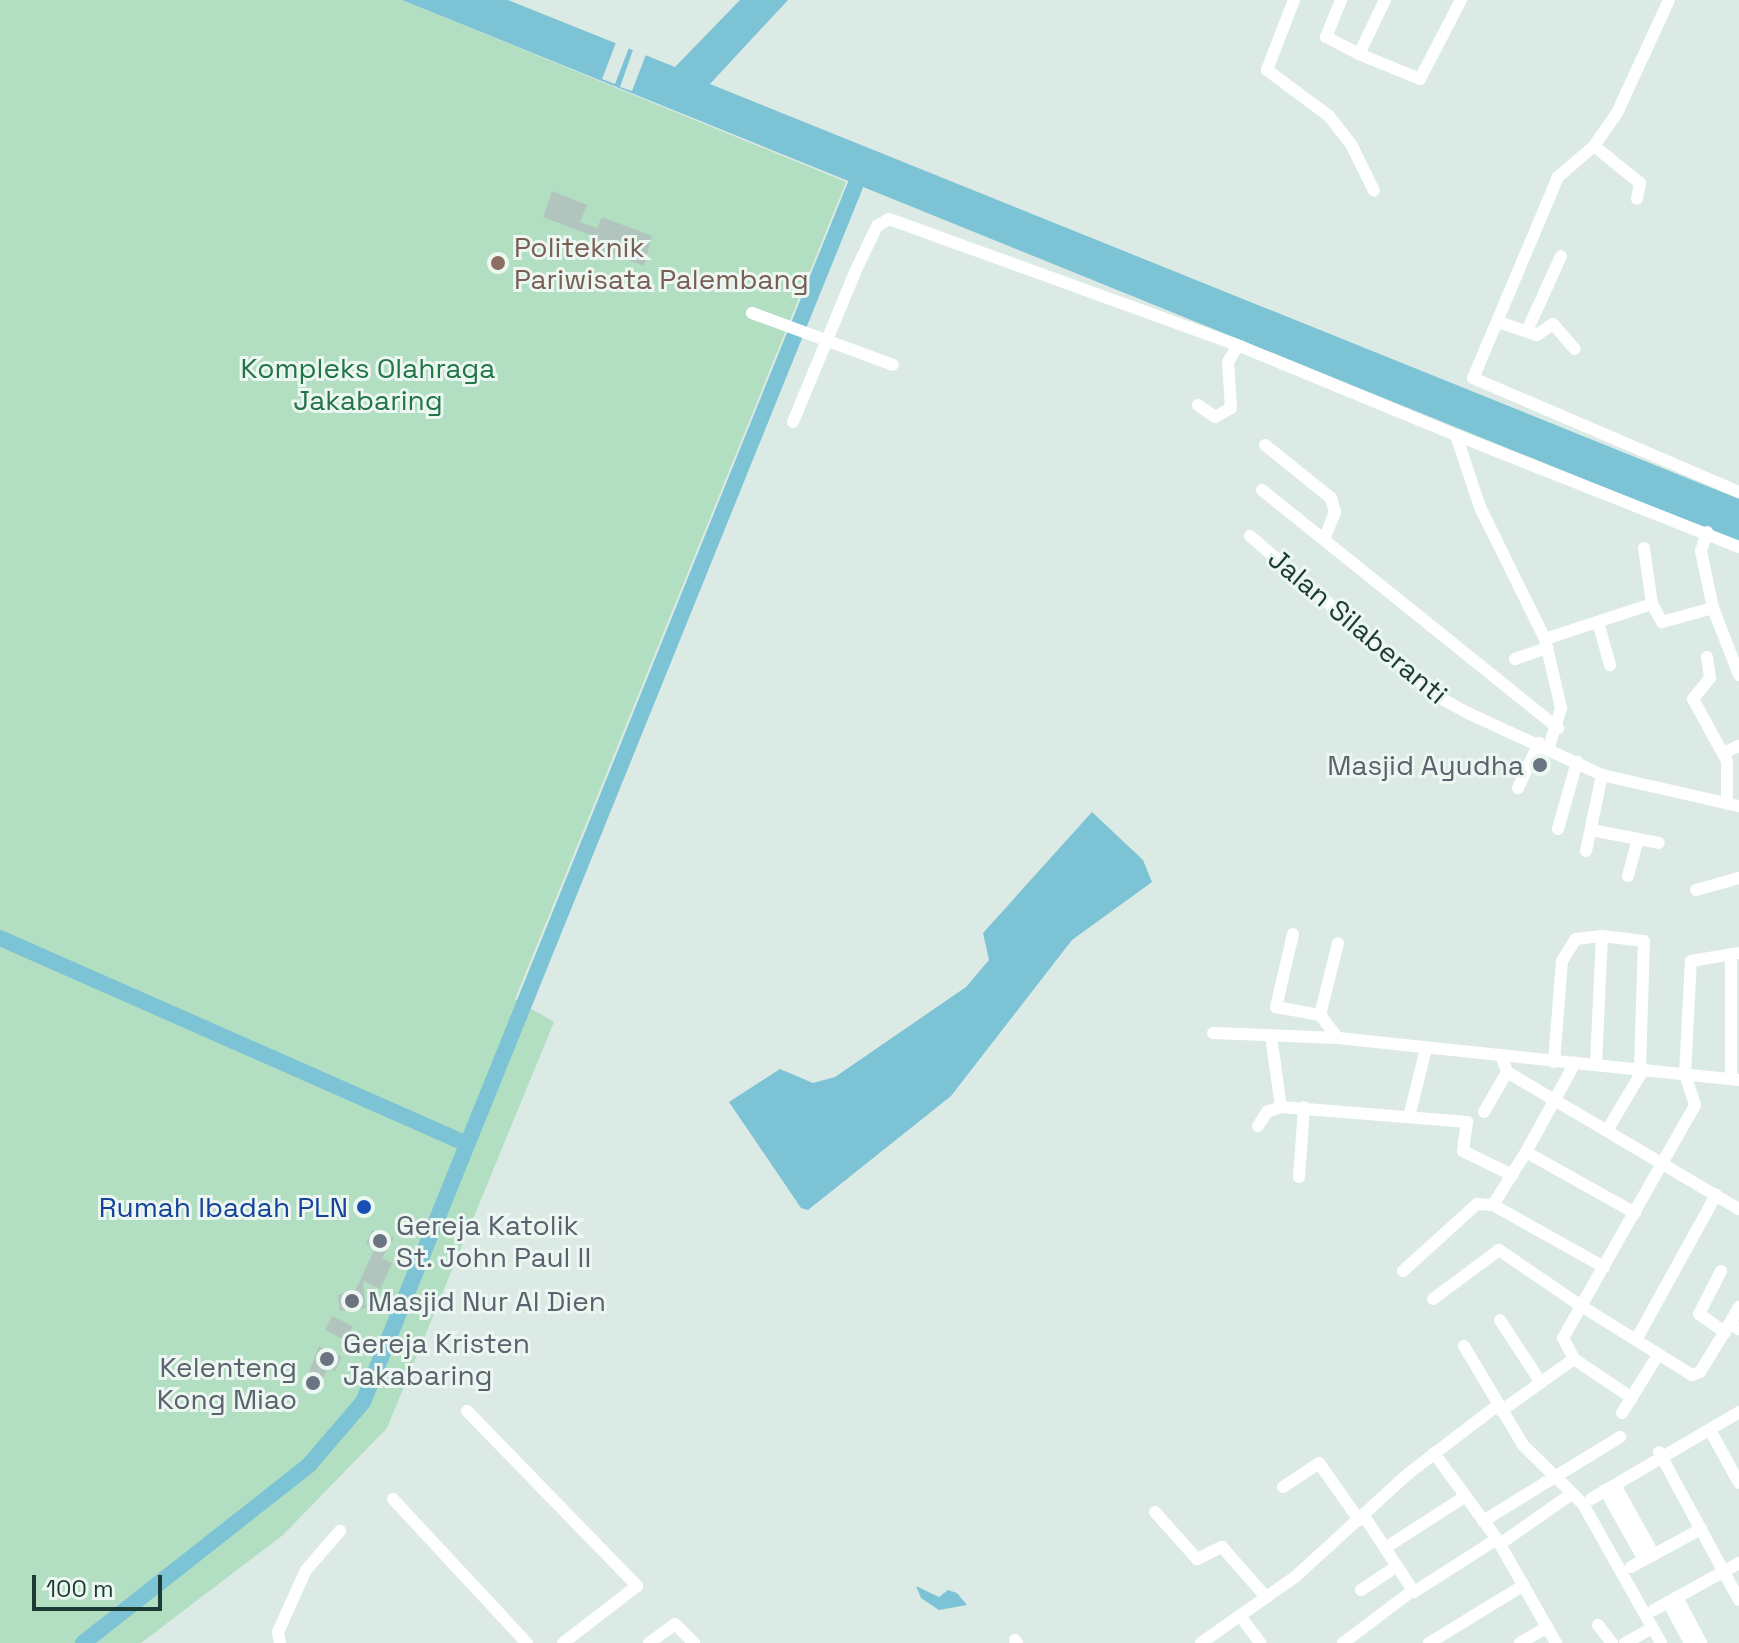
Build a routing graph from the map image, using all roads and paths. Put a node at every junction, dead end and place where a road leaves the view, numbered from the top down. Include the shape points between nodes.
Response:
1 (1294, 0) edge
2 (1341, 0) edge
3 (1385, 0) edge
4 (1461, 0) edge
5 (1669, 0) edge
6 (1359, 54) junction
7 (1594, 146) junction
8 (1374, 191) dead end
9 (1637, 199) dead end
10 (1561, 256) dead end
11 (752, 313) dead end
12 (1498, 322) junction
13 (1527, 331) junction
14 (826, 341) junction
15 (1237, 347) junction
16 (1575, 349) dead end
17 (893, 365) dead end
18 (1198, 405) dead end
19 (793, 422) dead end
20 (1456, 435) junction
21 (1265, 445) dead end
22 (1262, 490) dead end
23 (1739, 492) edge
24 (1707, 532) junction
25 (1250, 536) dead end
26 (1324, 539) junction
27 (1739, 547) edge
28 (1644, 548) dead end
29 (1652, 604) junction
30 (1713, 608) junction
31 (1598, 622) junction
32 (1546, 644) junction
33 (1707, 657) dead end
34 (1515, 659) dead end
35 (1610, 665) dead end
36 (1739, 675) edge
37 (1558, 728) junction
38 (1544, 745) junction
39 (1739, 746) edge
40 (1723, 753) junction
41 (1577, 762) junction
42 (1602, 775) junction
43 (1518, 788) dead end
44 (1733, 805) edge
45 (1558, 829) dead end
46 (1591, 830) junction
47 (1638, 839) junction
48 (1659, 843) dead end
49 (1586, 851) dead end
50 (1628, 876) dead end
51 (1739, 878) edge
52 (1696, 890) dead end
53 (1293, 934) dead end
54 (1602, 936) junction
55 (1338, 943) dead end
56 (1735, 954) edge
57 (1320, 1015) junction
58 (1213, 1033) dead end
59 (1271, 1036) junction
60 (1338, 1038) junction
61 (1426, 1049) junction
62 (1502, 1058) junction
63 (1554, 1062) junction
64 (1575, 1063) junction
65 (1596, 1065) junction
66 (1641, 1069) junction
67 (1507, 1072) junction
68 (1685, 1074) junction
69 (1735, 1079) edge
70 (1555, 1100) junction
71 (1281, 1107) junction
72 (1304, 1107) junction
73 (1484, 1112) dead end
74 (1409, 1117) junction
75 (1258, 1126) dead end
76 (1608, 1129) junction
77 (1526, 1152) junction
78 (1664, 1164) junction
79 (1512, 1175) junction
80 (1299, 1177) dead end
81 (1716, 1195) junction
82 (1493, 1205) junction
83 (1737, 1206) edge
84 (1635, 1213) junction
85 (1604, 1267) junction
86 (1403, 1271) dead end
87 (1721, 1271) dead end
88 (1433, 1299) dead end
89 (1581, 1306) junction
90 (1739, 1307) edge
91 (1500, 1320) dead end
92 (1731, 1328) edge
93 (1636, 1340) junction
94 (1464, 1346) dead end
95 (1658, 1355) junction
96 (1574, 1359) junction
97 (1541, 1383) junction
98 (1632, 1398) junction
99 (1500, 1408) junction
100 (467, 1411) dead end
101 (1739, 1412) edge
102 (1622, 1413) dead end
103 (1710, 1430) junction
104 (1620, 1437) dead end
105 (1434, 1453) junction
106 (1739, 1453) edge
107 (1660, 1455) junction
108 (1726, 1460) junction
109 (1550, 1475) junction
110 (1739, 1483) edge
111 (1283, 1487) dead end
112 (1610, 1487) junction
113 (1570, 1495) junction
114 (1466, 1496) junction
115 (393, 1499) dead end
116 (1591, 1499) dead end
117 (1155, 1512) dead end
118 (1362, 1518) junction
119 (1483, 1521) junction
120 (1701, 1529) junction
121 (340, 1531) dead end
122 (1498, 1542) junction
123 (1385, 1548) junction
124 (1649, 1557) junction
125 (1739, 1563) edge
126 (1397, 1566) junction
127 (1631, 1567) dead end
128 (1724, 1571) junction
129 (1524, 1585) junction
130 (1361, 1590) dead end
131 (1412, 1591) junction
132 (1266, 1597) junction
133 (1673, 1599) junction
134 (1739, 1600) edge
135 (1654, 1610) dead end
136 (1240, 1616) junction
137 (1598, 1625) dead end
138 (1548, 1627) junction
139 (1652, 1628) junction
140 (280, 1643) edge
141 (527, 1643) edge
142 (563, 1643) edge
143 (649, 1643) edge
144 (694, 1643) edge
145 (1201, 1643) edge
146 (1260, 1643) edge
147 (1343, 1643) edge
148 (1429, 1643) edge
149 (1520, 1643) edge
150 (1556, 1643) edge
151 (1612, 1643) edge
152 (1625, 1643) edge
153 (1661, 1643) edge
154 (1690, 1643) edge
155 (1701, 1643) edge

1 - 8 street via 1267,70 1329,116 1351,144
2 - 6 street via 1326,37
3 - 6 street
4 - 6 street via 1420,79
5 - 7 street via 1636,76
7 - 9 street via 1640,183
7 - 12 street via 1558,177
10 - 13 street
11 - 14 street
12 - 13 street
12 - 23 street via 1473,378
13 - 16 street via 1537,335 1553,324
14 - 15 street via 877,226 889,219
14 - 17 street
14 - 19 street
15 - 18 street via 1228,362 1231,408 1215,417
15 - 20 street
20 - 24 street
20 - 32 street via 1480,507
21 - 26 street via 1331,498 1335,512
22 - 26 street
24 - 27 street
24 - 30 street via 1701,551
25 - 38 street, Jalan Silaberanti via 1437,696
26 - 37 street
28 - 29 street
29 - 30 street via 1665,623
29 - 31 street
30 - 36 street
31 - 32 street
31 - 35 street
32 - 34 street
32 - 37 street via 1561,708
33 - 40 street via 1710,678 1693,699
37 - 38 street
38 - 41 street, Jalan Silaberanti
38 - 43 street
39 - 40 street
40 - 44 street
41 - 42 street, Jalan Silaberanti
41 - 45 street
42 - 44 street, Jalan Silaberanti
42 - 46 street
46 - 47 street
46 - 49 street
47 - 48 street
47 - 50 street
51 - 52 street
53 - 57 street via 1276,1007
54 - 63 street via 1576,939 1562,961
54 - 65 street
54 - 66 street via 1644,941
55 - 57 street
56 - 68 street via 1691,961
56 - 69 street
57 - 60 street
58 - 59 street
59 - 60 street
59 - 71 street
60 - 61 street
61 - 62 street
61 - 74 street
62 - 63 street
62 - 67 street
63 - 64 street
64 - 65 street
64 - 70 street
65 - 66 street
66 - 68 street
66 - 76 street
67 - 70 street
67 - 73 street
68 - 69 street
68 - 78 street via 1695,1105
70 - 76 street
70 - 77 street
71 - 72 street
71 - 75 street via 1267,1112
72 - 74 street
72 - 80 street
74 - 79 street via 1467,1122 1463,1151
76 - 78 street
77 - 79 street
77 - 84 street
78 - 81 street
78 - 84 street
79 - 82 street
81 - 83 street
81 - 93 street
82 - 85 street
82 - 86 street via 1477,1204
84 - 85 street
85 - 89 street
87 - 92 street via 1698,1312
88 - 89 street via 1499,1250
89 - 93 street
89 - 96 street via 1563,1338
90 - 92 street
91 - 97 street
92 - 95 street via 1698,1374
93 - 95 street
94 - 99 street
95 - 98 street
96 - 97 street
96 - 98 street
97 - 99 street
98 - 102 street
99 - 105 street
99 - 109 street
100 - 142 street via 637,1586
101 - 103 street
103 - 107 street
103 - 108 street
104 - 109 street
105 - 114 street
105 - 118 street
106 - 108 street
107 - 112 street
107 - 120 street
108 - 110 street
109 - 113 street
109 - 119 street
111 - 118 street via 1319,1463
112 - 116 street
112 - 124 street
113 - 122 street
113 - 139 street via 1583,1504
114 - 119 street
114 - 123 street
115 - 141 street
117 - 132 street via 1197,1559 1222,1547
118 - 123 street
118 - 132 street
119 - 122 street
120 - 124 street
120 - 128 street
121 - 140 street via 306,1570 278,1632
122 - 129 street
122 - 131 street via 1422,1591
123 - 126 street
124 - 127 street
125 - 128 street
126 - 130 street
126 - 131 street
128 - 133 street
128 - 134 street
129 - 138 street
129 - 148 street
131 - 147 street
132 - 136 street
133 - 135 street
133 - 154 street
133 - 155 street
136 - 145 street
136 - 146 street
137 - 151 street
138 - 149 street
138 - 150 street
139 - 152 street
139 - 153 street
143 - 144 street via 675,1624

